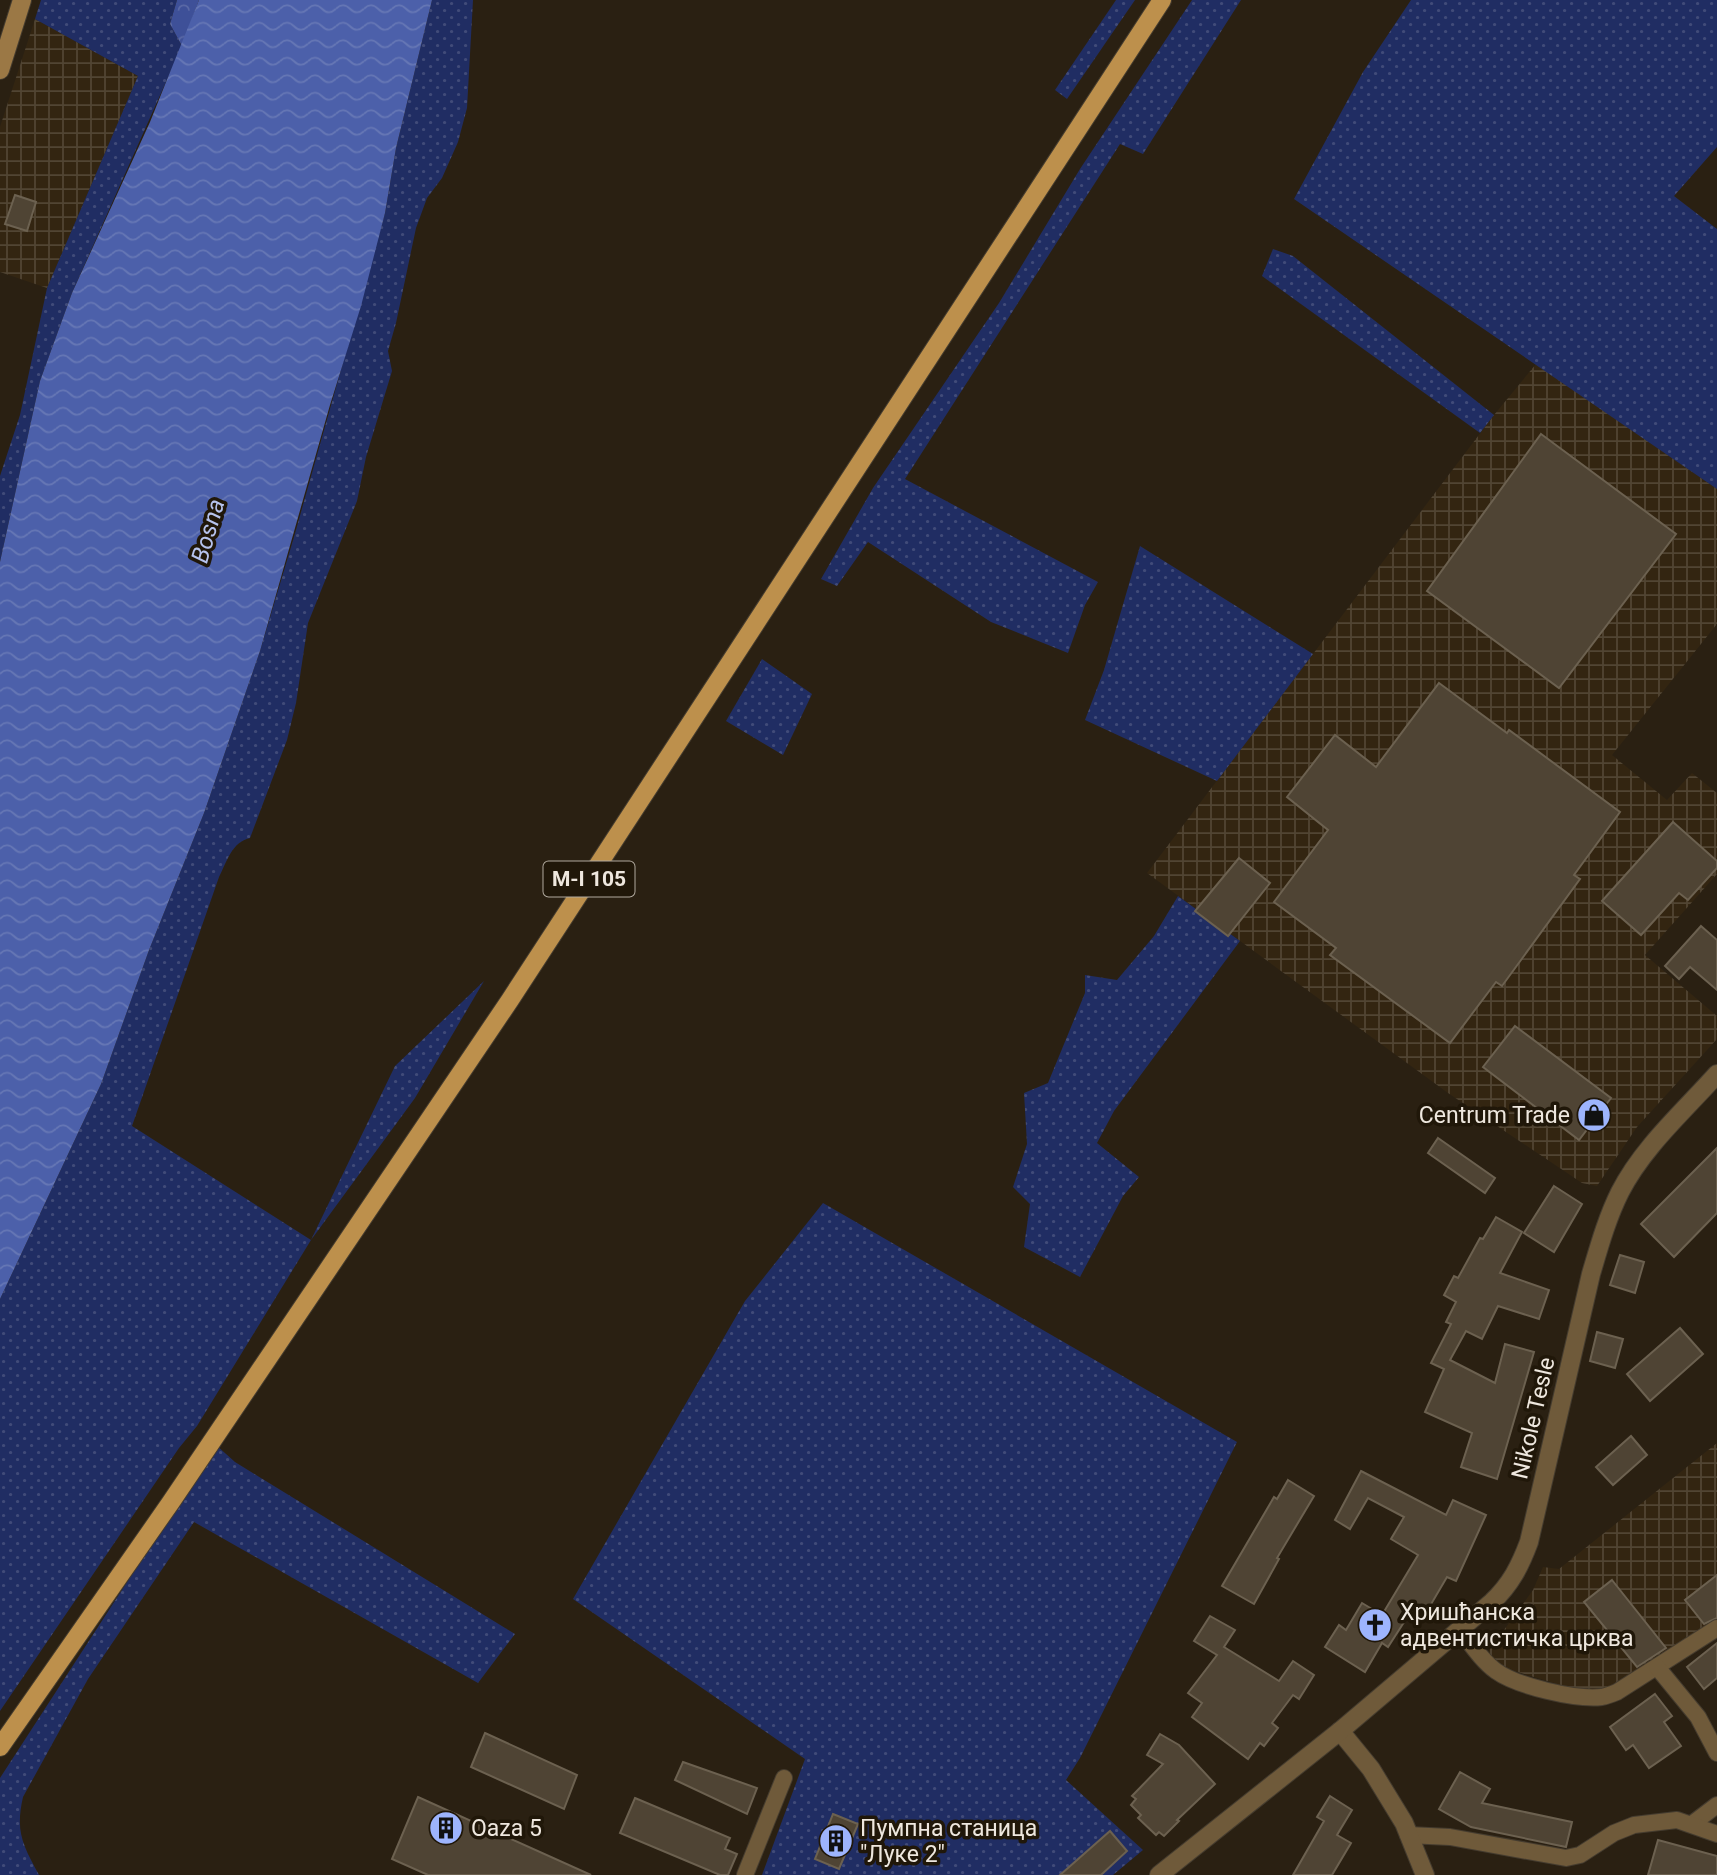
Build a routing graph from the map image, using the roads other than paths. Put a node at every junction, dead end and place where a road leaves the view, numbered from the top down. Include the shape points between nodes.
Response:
1 (22, 0) edge
2 (1162, 0) edge
3 (0, 70) edge
4 (1717, 1074) edge
5 (1717, 1628) edge
6 (1460, 1630) junction
7 (1657, 1667) junction
8 (1340, 1731) junction
9 (0, 1747) edge
10 (1717, 1753) edge
11 (785, 1778) dead end
12 (1717, 1805) edge
13 (1692, 1824) junction
14 (1717, 1834) edge
15 (1408, 1835) junction
16 (745, 1875) edge
17 (1159, 1875) edge
18 (1425, 1875) edge

1 - 3 main road
2 - 9 main road, M-I 105 via 510,1000
4 - 6 street, Nikole Tesle via 1651,1148 1620,1192 1591,1274 1521,1564 1502,1592
5 - 7 street
6 - 7 street via 1487,1663 1505,1676 1576,1695 1602,1697 1618,1692
6 - 8 street, Nikole Tesle
7 - 10 street via 1698,1717
8 - 15 street via 1371,1769
8 - 17 street, Nikole Tesle
11 - 16 street
12 - 13 street
13 - 14 street
13 - 15 street via 1677,1820 1634,1825 1566,1858 1450,1837
15 - 18 street

